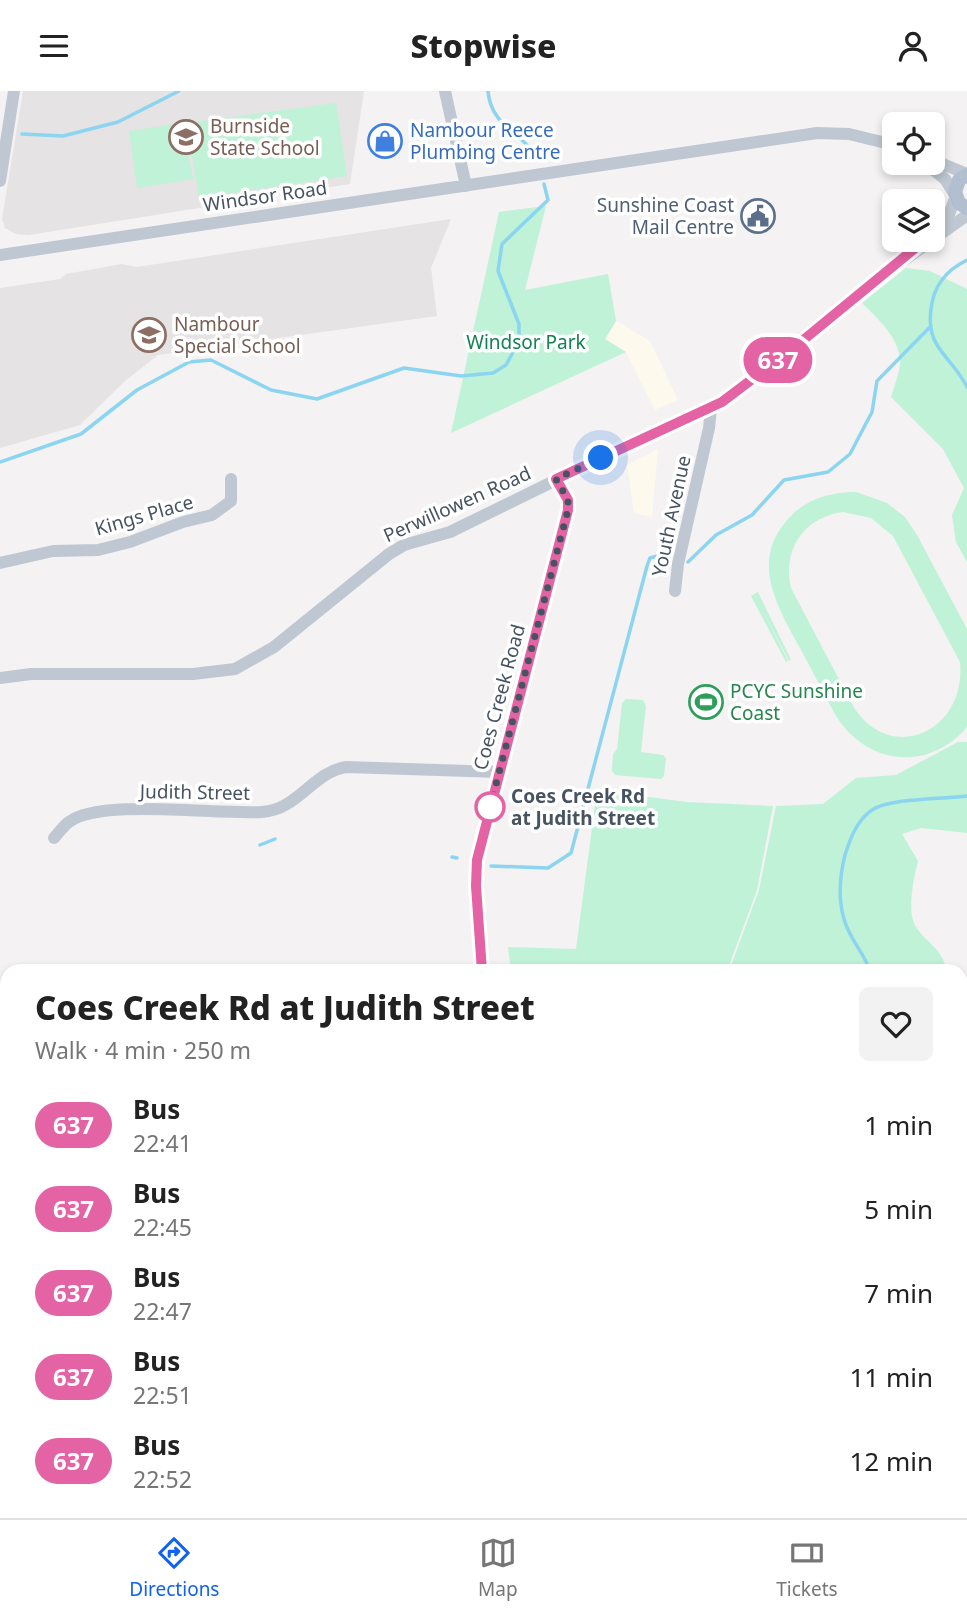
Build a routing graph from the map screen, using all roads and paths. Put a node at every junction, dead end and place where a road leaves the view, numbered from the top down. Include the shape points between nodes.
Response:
1 (14, 91) edge
2 (445, 91) edge
3 (882, 142) edge
4 (945, 165) edge
5 (967, 174) edge
6 (940, 175) edge
7 (0, 181) edge
8 (466, 186) junction
9 (956, 196) junction
10 (967, 208) edge
11 (967, 215) edge
12 (945, 220) edge
13 (911, 252) edge
14 (0, 255) edge
15 (900, 262) junction
16 (711, 408) junction
17 (231, 479) dead end
18 (556, 479) junction
19 (0, 563) edge
20 (675, 591) dead end
21 (0, 678) edge
22 (499, 772) junction
23 (54, 838) dead end
24 (482, 964) edge

1 - 7 street
2 - 8 street
3 - 8 street, Windsor Road via 817,133
4 - 5 street
5 - 9 main road via 958,183
6 - 9 street
8 - 14 street, Windsor Road
9 - 10 main road
9 - 12 street
11 - 15 street, Perwillowen Road
13 - 15 street, Perwillowen Road
15 - 16 street, Perwillowen Road
16 - 18 street, Perwillowen Road
16 - 20 street, Youth Avenue
17 - 19 street, Kings Place via 231,501 212,515 183,521 130,543 98,550 53,551
18 - 21 street, Perwillowen Road via 450,532 404,545 274,647 235,669
18 - 22 street, Coes Creek Road via 568,500 568,510
22 - 23 street, Judith Street via 346,767 330,772 290,804 264,812 102,809 70,821
22 - 24 street, Coes Creek Road via 475,871

